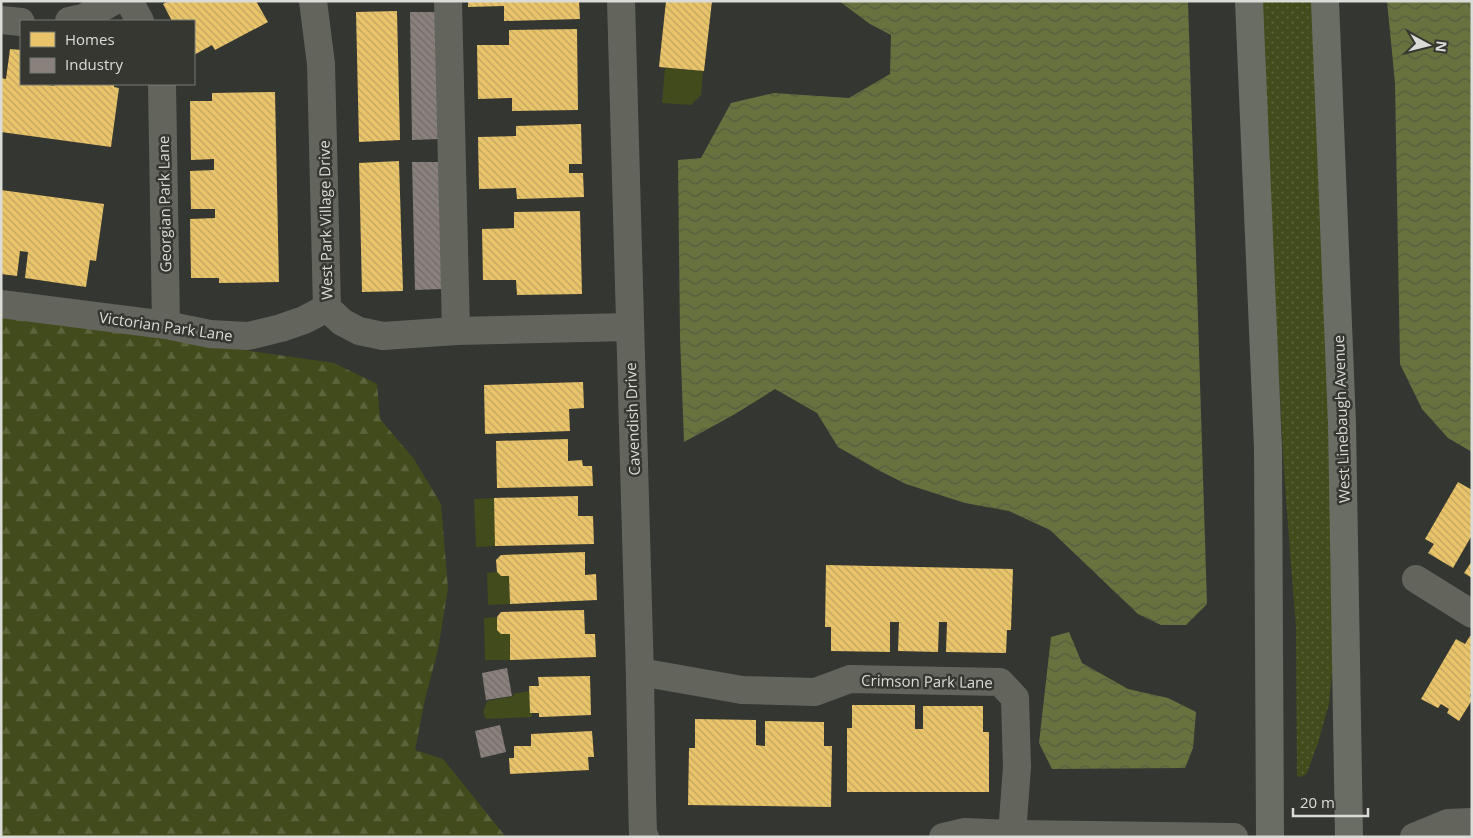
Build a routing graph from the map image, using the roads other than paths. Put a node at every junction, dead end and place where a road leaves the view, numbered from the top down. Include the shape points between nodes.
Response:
1 (114, 1) edge
2 (129, 1) edge
3 (313, 1) edge
4 (448, 1) edge
5 (621, 1) edge
6 (1250, 1) edge
7 (1325, 1) edge
8 (1, 20) edge
9 (74, 20) edge
10 (139, 20) edge
11 (20, 22) edge
12 (162, 85) edge
13 (1, 304) edge
14 (327, 308) junction
15 (166, 325) junction
16 (629, 327) junction
17 (456, 331) junction
18 (1416, 579) dead end
19 (1472, 614) edge
20 (640, 672) junction
21 (1472, 822) edge
22 (1012, 834) junction
23 (645, 837) edge
24 (943, 837) edge
25 (1234, 837) edge
26 (1270, 837) edge
27 (1350, 837) edge
28 (1414, 837) edge

1 - 9 street
2 - 10 street
3 - 14 street, West Park Village Drive via 321,64
4 - 17 street
5 - 16 street, Cavendish Drive
6 - 26 main road via 1268,448
7 - 27 main road, West Linebaugh Avenue via 1342,424
8 - 11 street
12 - 15 street, Georgian Park Lane
13 - 15 street, Victorian Park Lane
14 - 15 street, Victorian Park Lane via 282,328 248,336 210,334
14 - 17 street, West Park Village Drive via 342,322 359,331 383,336
16 - 17 street, West Park Village Drive
16 - 20 street, Cavendish Drive
18 - 19 street
20 - 22 street, Crimson Park Lane via 760,691 814,692 850,679 1000,682 1015,698 1017,767
20 - 23 street, Cavendish Drive via 641,788
21 - 28 street via 1448,824
22 - 24 street via 964,832
22 - 25 street

